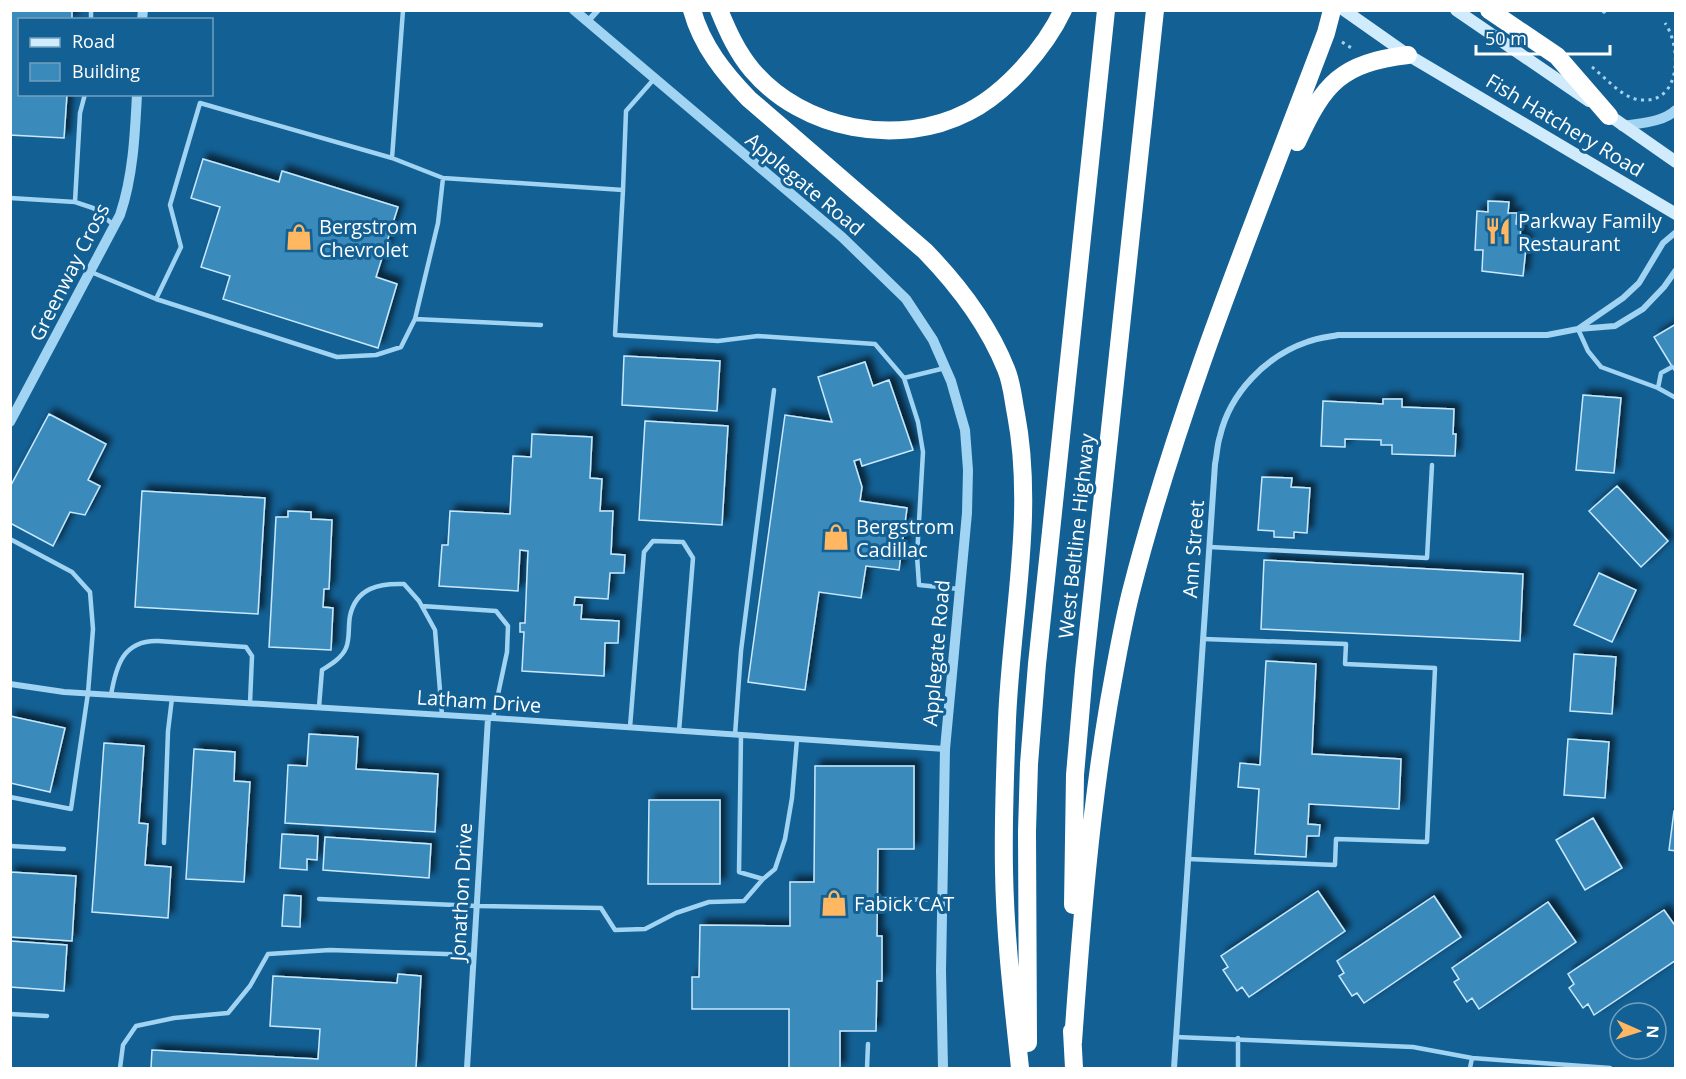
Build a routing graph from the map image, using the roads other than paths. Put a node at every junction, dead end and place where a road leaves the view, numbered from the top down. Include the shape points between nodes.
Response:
1 (403, 10) edge
2 (574, 10) edge
3 (598, 10) edge
4 (692, 10) edge
5 (719, 10) edge
6 (1063, 10) edge
7 (1107, 10) edge
8 (1155, 10) edge
9 (1332, 10) edge
10 (1344, 10) edge
11 (1456, 10) edge
12 (1489, 10) edge
13 (588, 21) junction
14 (1408, 55) junction
15 (654, 79) junction
16 (84, 96) edge
17 (137, 96) edge
18 (1676, 110) edge
19 (1615, 121) junction
20 (392, 158) junction
21 (1676, 162) edge
22 (443, 178) junction
23 (623, 190) junction
24 (10, 198) edge
25 (75, 202) junction
26 (1676, 214) edge
27 (114, 226) junction
28 (1676, 232) edge
29 (1676, 270) edge
30 (91, 272) junction
31 (1234, 277) junction
32 (156, 299) junction
33 (415, 319) junction
34 (541, 325) dead end
35 (1578, 329) junction
36 (1672, 367) dead end
37 (945, 368) junction
38 (904, 378) junction
39 (1658, 388) junction
40 (774, 390) dead end
41 (1676, 398) edge
42 (10, 422) edge
43 (1432, 465) dead end
44 (10, 539) edge
45 (1210, 547) junction
46 (960, 589) junction
47 (422, 606) junction
48 (1204, 639) junction
49 (10, 684) edge
50 (88, 693) junction
51 (111, 695) junction
52 (172, 698) junction
53 (250, 703) junction
54 (319, 707) junction
55 (442, 715) junction
56 (491, 718) junction
57 (630, 727) junction
58 (679, 731) junction
59 (738, 735) junction
60 (797, 739) junction
61 (945, 749) junction
62 (10, 797) edge
63 (164, 843) dead end
64 (10, 846) edge
65 (64, 849) dead end
66 (1188, 859) junction
67 (764, 879) junction
68 (319, 899) dead end
69 (881, 899) dead end
70 (942, 900) junction
71 (477, 906) junction
72 (474, 955) junction
73 (10, 1014) edge
74 (46, 1016) dead end
75 (1176, 1037) junction
76 (1238, 1038) junction
77 (1072, 1042) junction
78 (868, 1044) dead end
79 (1472, 1058) junction
80 (120, 1068) edge
81 (467, 1068) edge
82 (867, 1068) edge
83 (943, 1068) edge
84 (1020, 1068) edge
85 (1028, 1068) edge
86 (1074, 1068) edge
87 (1174, 1068) edge
88 (1238, 1068) edge
89 (1470, 1068) edge
90 (1611, 1068) edge

1 - 20 lane
2 - 13 street, Applegate Road
3 - 13 street
4 - 84 highway via 708,49 748,99 950,277 974,309 1006,369 1024,470 1007,720 1004,870
5 - 6 highway via 731,41 774,91 830,120 860,129 890,131 946,121 990,99 1038,49
7 - 85 highway, West Beltline Highway via 1029,764
8 - 77 highway, West Beltline Highway via 1076,764
9 - 31 highway
10 - 14 main road, Fish Hatchery Road
11 - 19 main road, Fish Hatchery Road
12 - 19 highway via 1557,56
13 - 15 street, Applegate Road
14 - 26 main road, Fish Hatchery Road
14 - 31 highway via 1353,68 1321,95
15 - 23 lane via 626,111
15 - 37 street, Applegate Road via 842,237 906,299 933,340
16 - 25 lane
17 - 27 street, Greenway Cross via 134,151 124,202
18 - 19 street via 1651,122
19 - 21 main road, Fish Hatchery Road
20 - 22 lane
20 - 32 lane via 200,103 170,205 181,247
22 - 23 lane
22 - 33 lane via 438,223
23 - 38 lane via 615,335 718,341 759,336 875,344
24 - 25 lane
25 - 27 lane via 93,208
27 - 30 street, Greenway Cross
28 - 35 street, Ann Street via 1663,243 1639,283
29 - 35 street, Ann Street via 1656,297 1631,317 1615,326
30 - 32 lane
30 - 42 street, Greenway Cross
31 - 77 highway via 1188,398 1123,625 1093,811
32 - 33 lane via 337,357 376,355 401,348
33 - 34 lane
35 - 39 lane via 1601,367
35 - 45 street, Ann Street via 1530,335 1338,335 1287,350 1246,384 1220,435
36 - 39 lane via 1661,373
37 - 38 lane
37 - 46 street, Applegate Road via 965,430 968,470
38 - 46 lane via 924,452 917,556 919,585
39 - 41 lane
40 - 59 lane via 741,651
43 - 45 lane via 1427,558
44 - 50 lane via 72,572 90,592 93,629
45 - 48 street, Ann Street
46 - 61 street, Applegate Road
47 - 54 lane via 404,584 382,584 361,595 350,614 346,648 322,670
47 - 55 lane via 435,630
47 - 56 lane via 496,612 508,626 507,652
48 - 66 street, Ann Street
48 - 66 lane via 1346,644 1345,664 1435,668 1426,842 1336,839 1335,865
49 - 50 street, Latham Drive
50 - 51 street, Latham Drive
50 - 62 lane via 70,809
51 - 52 street, Latham Drive
51 - 53 lane via 116,670 130,648 146,641 169,642 246,647 252,656
52 - 53 street, Latham Drive
52 - 63 lane
53 - 54 street, Latham Drive
54 - 55 street, Latham Drive
55 - 56 street, Latham Drive
56 - 57 street, Latham Drive
56 - 71 street, Jonathon Drive
57 - 58 street, Latham Drive
57 - 58 lane via 644,552 653,541 683,543 693,558
58 - 59 street, Latham Drive
59 - 60 street, Latham Drive
59 - 67 lane via 739,872
60 - 61 street, Latham Drive
60 - 67 lane via 785,839 775,869
61 - 70 street, Applegate Road
64 - 65 lane
66 - 75 street, Ann Street
67 - 71 lane via 744,902 709,902 645,929 615,930 601,908
68 - 71 lane
69 - 70 lane
70 - 83 street, Applegate Road
71 - 72 street, Jonathon Drive
72 - 80 lane via 330,950 268,954 250,986 228,1013 136,1026 123,1045
72 - 81 street, Jonathon Drive
73 - 74 lane
75 - 76 lane
75 - 87 street, Ann Street
76 - 79 lane via 1413,1047
76 - 88 lane
77 - 86 highway, West Beltline Highway
78 - 82 lane
79 - 89 lane
79 - 90 lane

